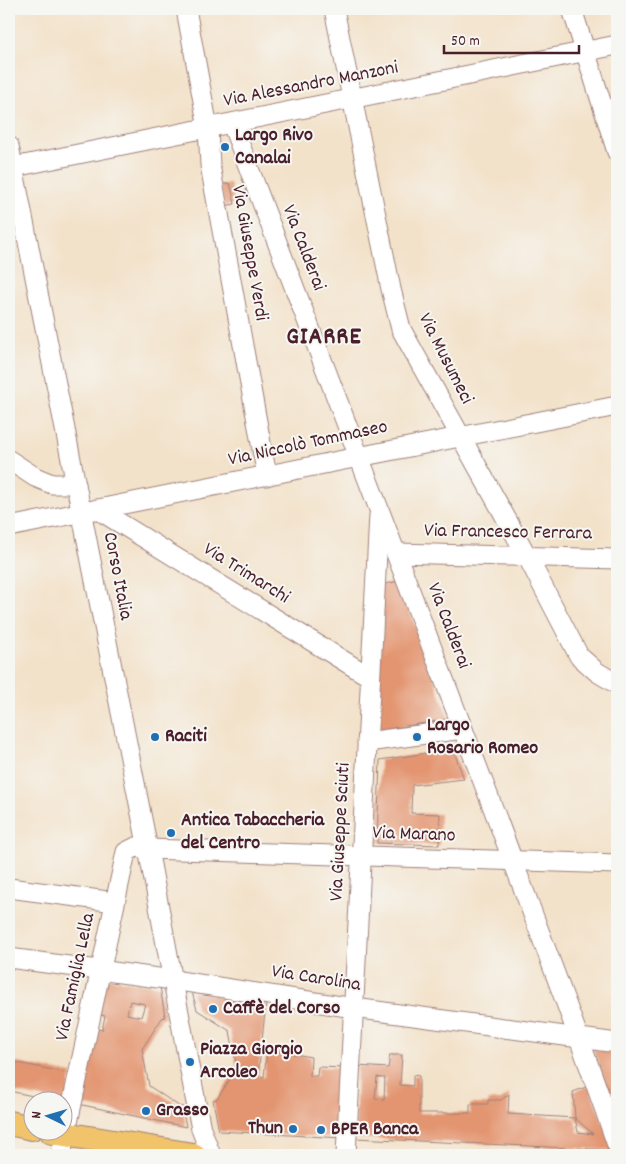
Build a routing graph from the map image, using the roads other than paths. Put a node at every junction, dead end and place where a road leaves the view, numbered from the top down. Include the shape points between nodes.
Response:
1 (186, 9) edge
2 (334, 9) edge
3 (572, 9) edge
4 (617, 46) edge
5 (585, 52) junction
6 (352, 100) junction
7 (232, 124) junction
8 (208, 128) junction
9 (9, 146) edge
10 (617, 152) edge
11 (11, 168) edge
12 (617, 406) edge
13 (460, 436) junction
14 (358, 456) junction
15 (9, 460) edge
16 (266, 476) junction
17 (76, 484) junction
18 (89, 511) junction
19 (379, 511) junction
20 (9, 527) edge
21 (397, 553) junction
22 (527, 556) junction
23 (617, 559) edge
24 (370, 677) junction
25 (617, 684) edge
26 (463, 729) junction
27 (367, 742) junction
28 (148, 849) junction
29 (362, 855) junction
30 (513, 861) junction
31 (617, 864) edge
32 (9, 888) edge
33 (115, 902) junction
34 (9, 958) edge
35 (100, 971) junction
36 (173, 980) junction
37 (354, 1008) junction
38 (580, 1038) junction
39 (617, 1043) edge
40 (71, 1092) edge
41 (9, 1123) edge
42 (22, 1126) edge
43 (72, 1141) edge
44 (617, 1145) edge
45 (194, 1155) edge
46 (211, 1155) edge
47 (346, 1155) edge

1 - 8 street, Via Giuseppe Verdi
2 - 6 street, Via Musumeci
3 - 5 street
4 - 5 street, Via Alessandro Manzoni
5 - 6 street, Via Alessandro Manzoni
5 - 10 street
6 - 7 street, Via Alessandro Manzoni
6 - 13 street, Via Musumeci via 401,329
7 - 8 street, Via Alessandro Manzoni
7 - 14 street, Via Calderai
8 - 11 street, Via Alessandro Manzoni
8 - 16 street, Via Giuseppe Verdi via 210,165
9 - 11 street, Corso Italia
11 - 17 street, Corso Italia
12 - 13 street, Via Niccolò Tommaseo
13 - 14 street, Via Niccolò Tommaseo
13 - 22 street, Via Musumeci
14 - 16 street, Via Niccolò Tommaseo
14 - 19 street, Via Calderai
15 - 17 street via 52,484
16 - 18 street, Via Niccolò Tommaseo
17 - 18 street, Corso Italia
18 - 20 street, Via Niccolò Tommaseo
18 - 24 street, Via Trimarchi
18 - 28 street, Corso Italia
19 - 21 street, Via Calderai
19 - 24 street, Via Giuseppe Sciuti
21 - 22 street, Via Francesco Ferrara
21 - 26 street, Via Calderai
22 - 23 street, Via Francesco Ferrara
22 - 25 street, Via Musumeci via 579,656
24 - 27 street, Via Giuseppe Sciuti
26 - 27 street
26 - 30 street, Via Calderai
27 - 29 street, Via Giuseppe Sciuti
28 - 29 street, Via Marano
28 - 33 street, Via Famiglia Lella via 136,847 126,852
28 - 36 street, Corso Italia
29 - 30 street, Via Marano
29 - 37 street, Via Giuseppe Sciuti
30 - 31 street, Via Marano
30 - 38 street, Via Calderai
32 - 33 street
33 - 35 street, Via Famiglia Lella
34 - 35 street, Via Carolina
35 - 36 street, Via Carolina
35 - 40 street, Via Famiglia Lella
36 - 37 street, Via Carolina
36 - 46 street, Corso Italia via 201,1129
37 - 38 street, Via Carolina
37 - 47 street, Via Giuseppe Sciuti
38 - 39 street, Via Carolina
38 - 44 street, Via Calderai
41 - 42 main road
43 - 45 main road

